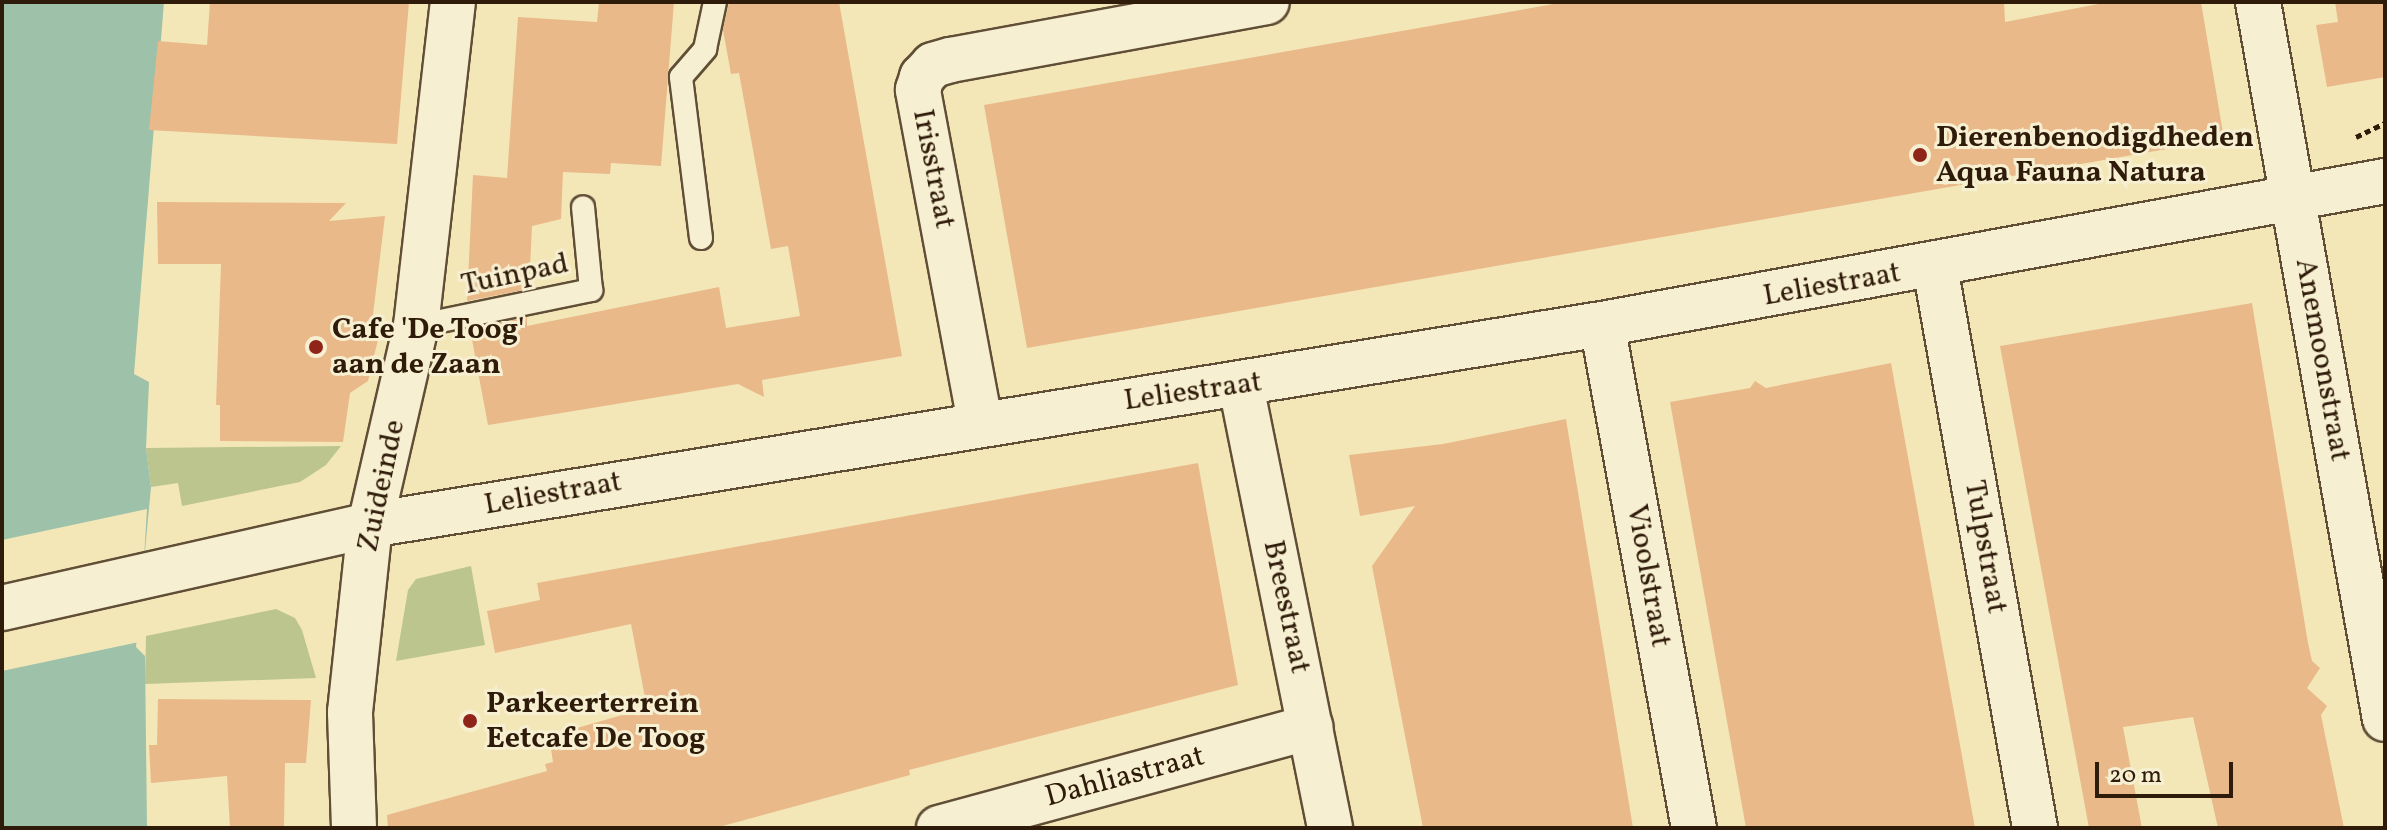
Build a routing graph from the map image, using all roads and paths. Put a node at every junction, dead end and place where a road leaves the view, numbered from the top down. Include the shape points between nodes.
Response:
1 (453, 2) edge
2 (715, 2) edge
3 (1267, 2) edge
4 (2258, 2) edge
5 (2385, 181) edge
6 (2294, 199) junction
7 (583, 207) dead end
8 (701, 238) dead end
9 (1935, 267) junction
10 (1602, 324) junction
11 (416, 326) junction
12 (1241, 386) junction
13 (980, 422) junction
14 (370, 525) junction
15 (2, 608) edge
16 (2385, 719) edge
17 (1311, 727) junction
18 (354, 828) edge
19 (939, 828) edge
20 (1330, 828) edge
21 (1694, 828) edge
22 (2035, 828) edge

1 - 11 street, Zuideinde
2 - 8 lane via 705,49 681,77
3 - 13 street, Irisstraat via 951,60 933,65 922,77 918,90
4 - 6 street, Anemoonstraat
5 - 6 street, Leliestraat
6 - 9 street, Leliestraat
6 - 16 street, Anemoonstraat
7 - 11 lane, Tuinpad via 591,290
9 - 10 street, Leliestraat
9 - 22 street, Tulpstraat
10 - 12 street, Leliestraat
10 - 21 street, Vioolstraat
11 - 14 street, Zuideinde
12 - 13 street, Leliestraat
12 - 17 street, Breestraat
13 - 14 street, Leliestraat
14 - 15 street, Leliestraat
14 - 18 street, Zuideinde via 350,712
17 - 19 street, Dahliastraat
17 - 20 street, Breestraat

